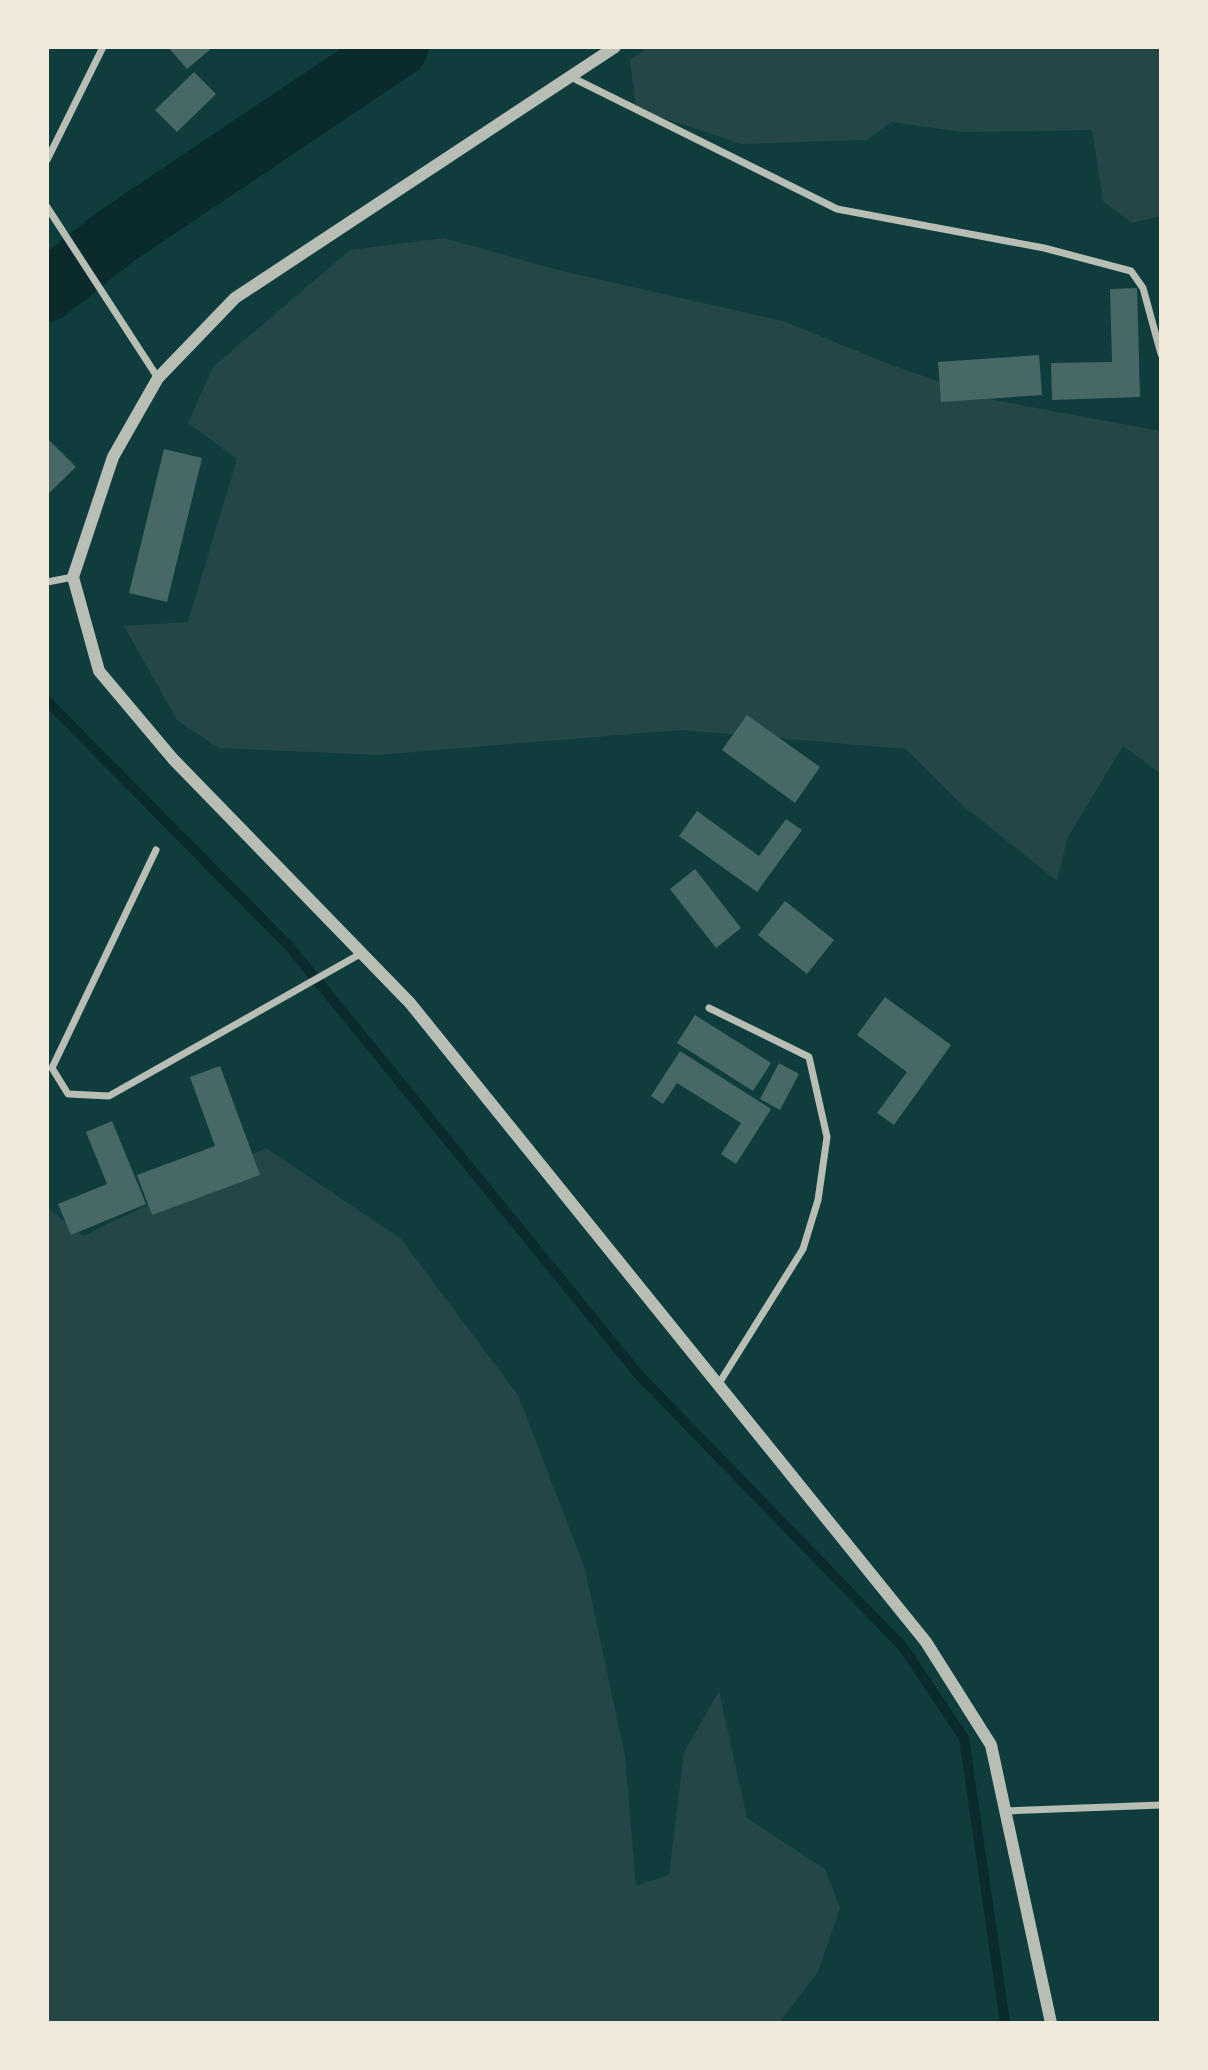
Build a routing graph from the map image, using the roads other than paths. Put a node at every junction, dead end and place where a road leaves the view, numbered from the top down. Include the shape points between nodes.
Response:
1 (103, 47) edge
2 (615, 47) edge
3 (571, 76) junction
4 (47, 160) edge
5 (47, 207) edge
6 (1161, 354) edge
7 (158, 378) junction
8 (73, 577) junction
9 (47, 582) edge
10 (156, 850) dead end
11 (362, 953) junction
12 (709, 1008) dead end
13 (718, 1385) junction
14 (1161, 1805) edge
15 (1005, 1811) junction
16 (1051, 2023) edge

1 - 4 street
2 - 3 street
3 - 6 street via 837,209 1044,248 1131,271 1143,288
3 - 7 street via 235,298
5 - 7 street
7 - 8 street via 113,457
8 - 9 street
8 - 11 street via 99,671 173,759
10 - 11 street via 52,1068 68,1094 109,1096
11 - 13 street via 410,1003
12 - 13 street via 809,1058 827,1137 818,1200 803,1249
13 - 15 street via 926,1642 991,1745
14 - 15 street
15 - 16 street

